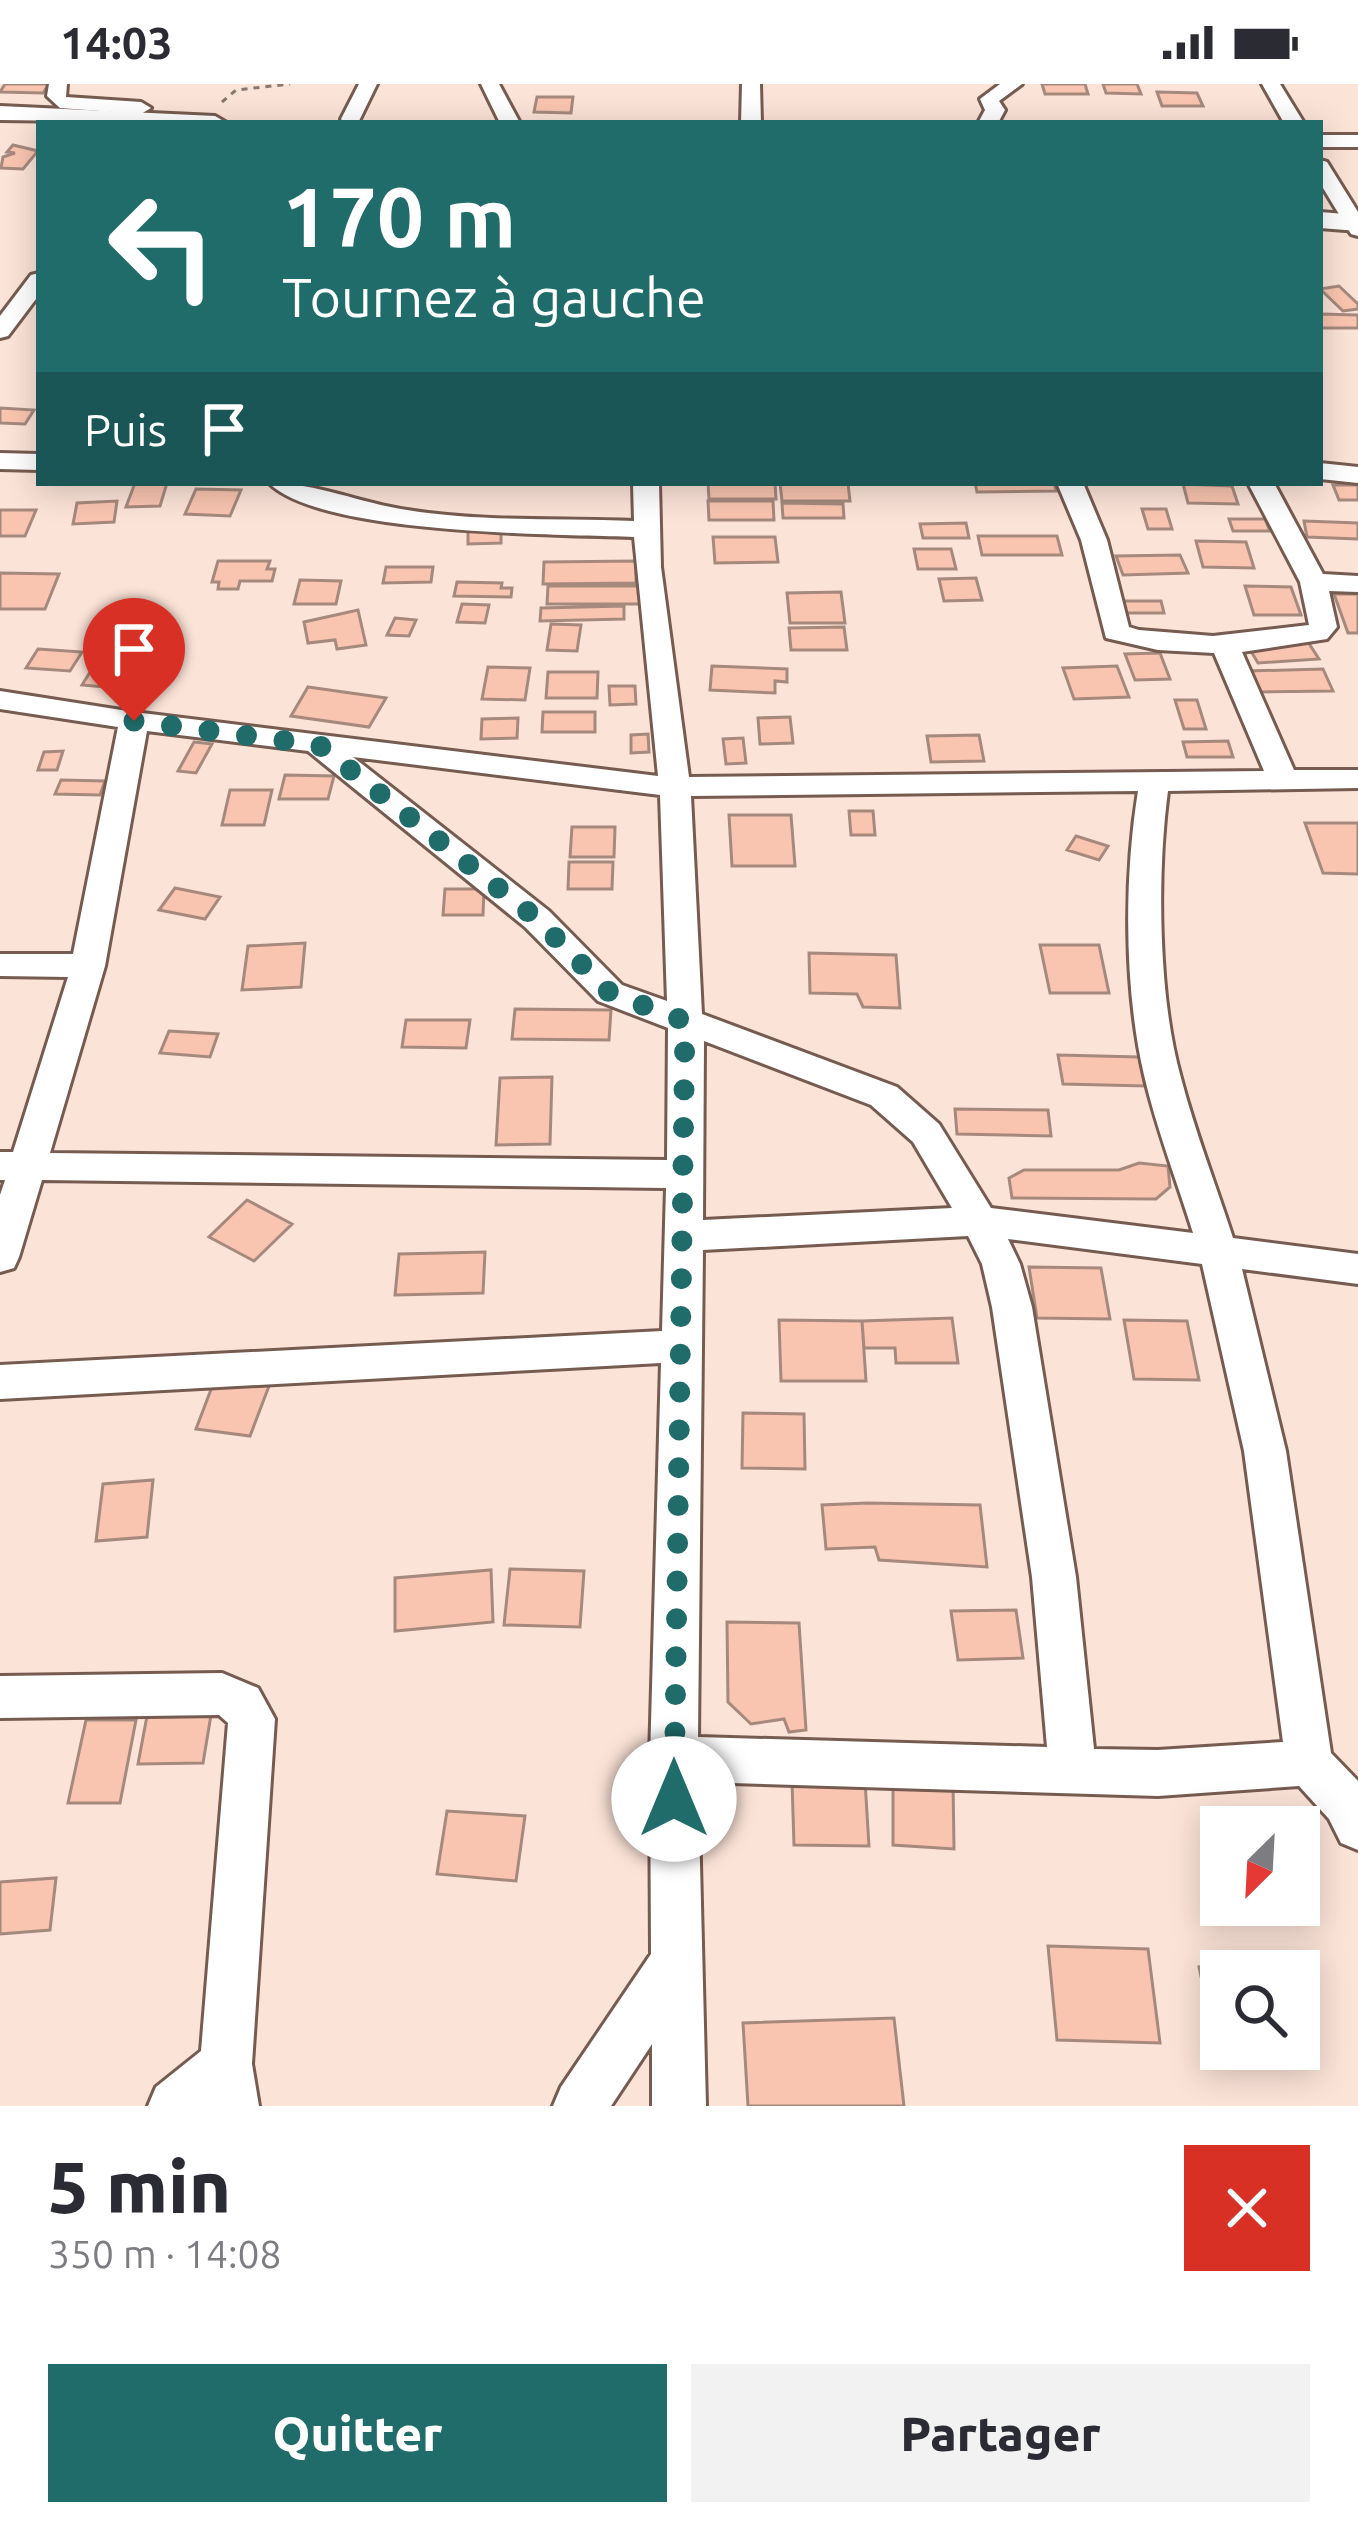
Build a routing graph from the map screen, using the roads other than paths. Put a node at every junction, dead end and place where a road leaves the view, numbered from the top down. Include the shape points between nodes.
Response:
1 (58, 84) edge
2 (368, 84) edge
3 (490, 84) edge
4 (751, 84) edge
5 (1013, 84) edge
6 (1271, 84) edge
7 (143, 86) edge
8 (0, 117) edge
9 (140, 117) edge
10 (351, 119) dead end
11 (178, 120) edge
12 (508, 120) edge
13 (752, 120) edge
14 (990, 120) edge
15 (1292, 120) edge
16 (36, 121) edge
17 (1323, 141) edge
18 (1358, 141) edge
19 (1323, 172) edge
20 (1345, 219) edge
21 (36, 284) edge
22 (0, 331) edge
23 (0, 461) edge
24 (36, 463) edge
25 (1323, 471) edge
26 (1358, 475) edge
27 (291, 486) edge
28 (646, 486) edge
29 (1071, 486) edge
30 (1264, 486) edge
31 (647, 530) junction
32 (1314, 582) junction
33 (1358, 584) edge
34 (1223, 642) junction
35 (0, 700) edge
36 (134, 721) junction
37 (319, 745) junction
38 (1282, 778) junction
39 (1358, 779) edge
40 (1154, 784) junction
41 (675, 787) junction
42 (0, 965) edge
43 (88, 966) junction
44 (685, 1021) junction
45 (13, 1166) edge
46 (683, 1174) junction
47 (979, 1221) junction
48 (681, 1236) junction
49 (1219, 1254) junction
50 (0, 1257) edge
51 (1358, 1269) edge
52 (680, 1346) junction
53 (0, 1382) edge
54 (0, 1697) edge
55 (674, 1759) junction
56 (1309, 1763) junction
57 (1073, 1772) junction
58 (1358, 1826) edge
59 (676, 1961) junction
60 (229, 2085) edge
61 (175, 2106) edge
62 (580, 2106) edge
63 (679, 2106) edge

1 - 9 street via 60,101
2 - 10 street
3 - 12 street
4 - 13 street
5 - 14 street via 989,99
6 - 15 street
7 - 9 street
8 - 9 main road
8 - 16 main road
9 - 11 main road
17 - 18 street
19 - 20 street
21 - 22 street
23 - 24 street
25 - 26 street
27 - 31 street via 377,514
28 - 31 street
29 - 34 street via 1116,632 1142,641
30 - 32 street
31 - 41 street
32 - 33 street
32 - 34 street via 1323,627 1317,633
34 - 38 street
35 - 36 street
36 - 37 street
36 - 43 street
37 - 41 street
37 - 44 street via 537,919 610,993
38 - 39 street
38 - 40 street
40 - 41 street
40 - 49 street via 1145,845 1150,1014
41 - 44 street
42 - 43 street
43 - 45 street
44 - 46 street
44 - 47 street via 884,1096 926,1132
45 - 46 street
45 - 50 street
46 - 48 street
47 - 48 street
47 - 49 street
47 - 57 street via 1012,1307 1054,1577
48 - 52 street
49 - 51 street
49 - 56 street via 1265,1451
52 - 53 street
52 - 55 street
54 - 60 street via 222,1694 252,1718
55 - 57 street
55 - 59 street
56 - 57 street
56 - 58 street
59 - 62 street
59 - 63 street
60 - 61 street

